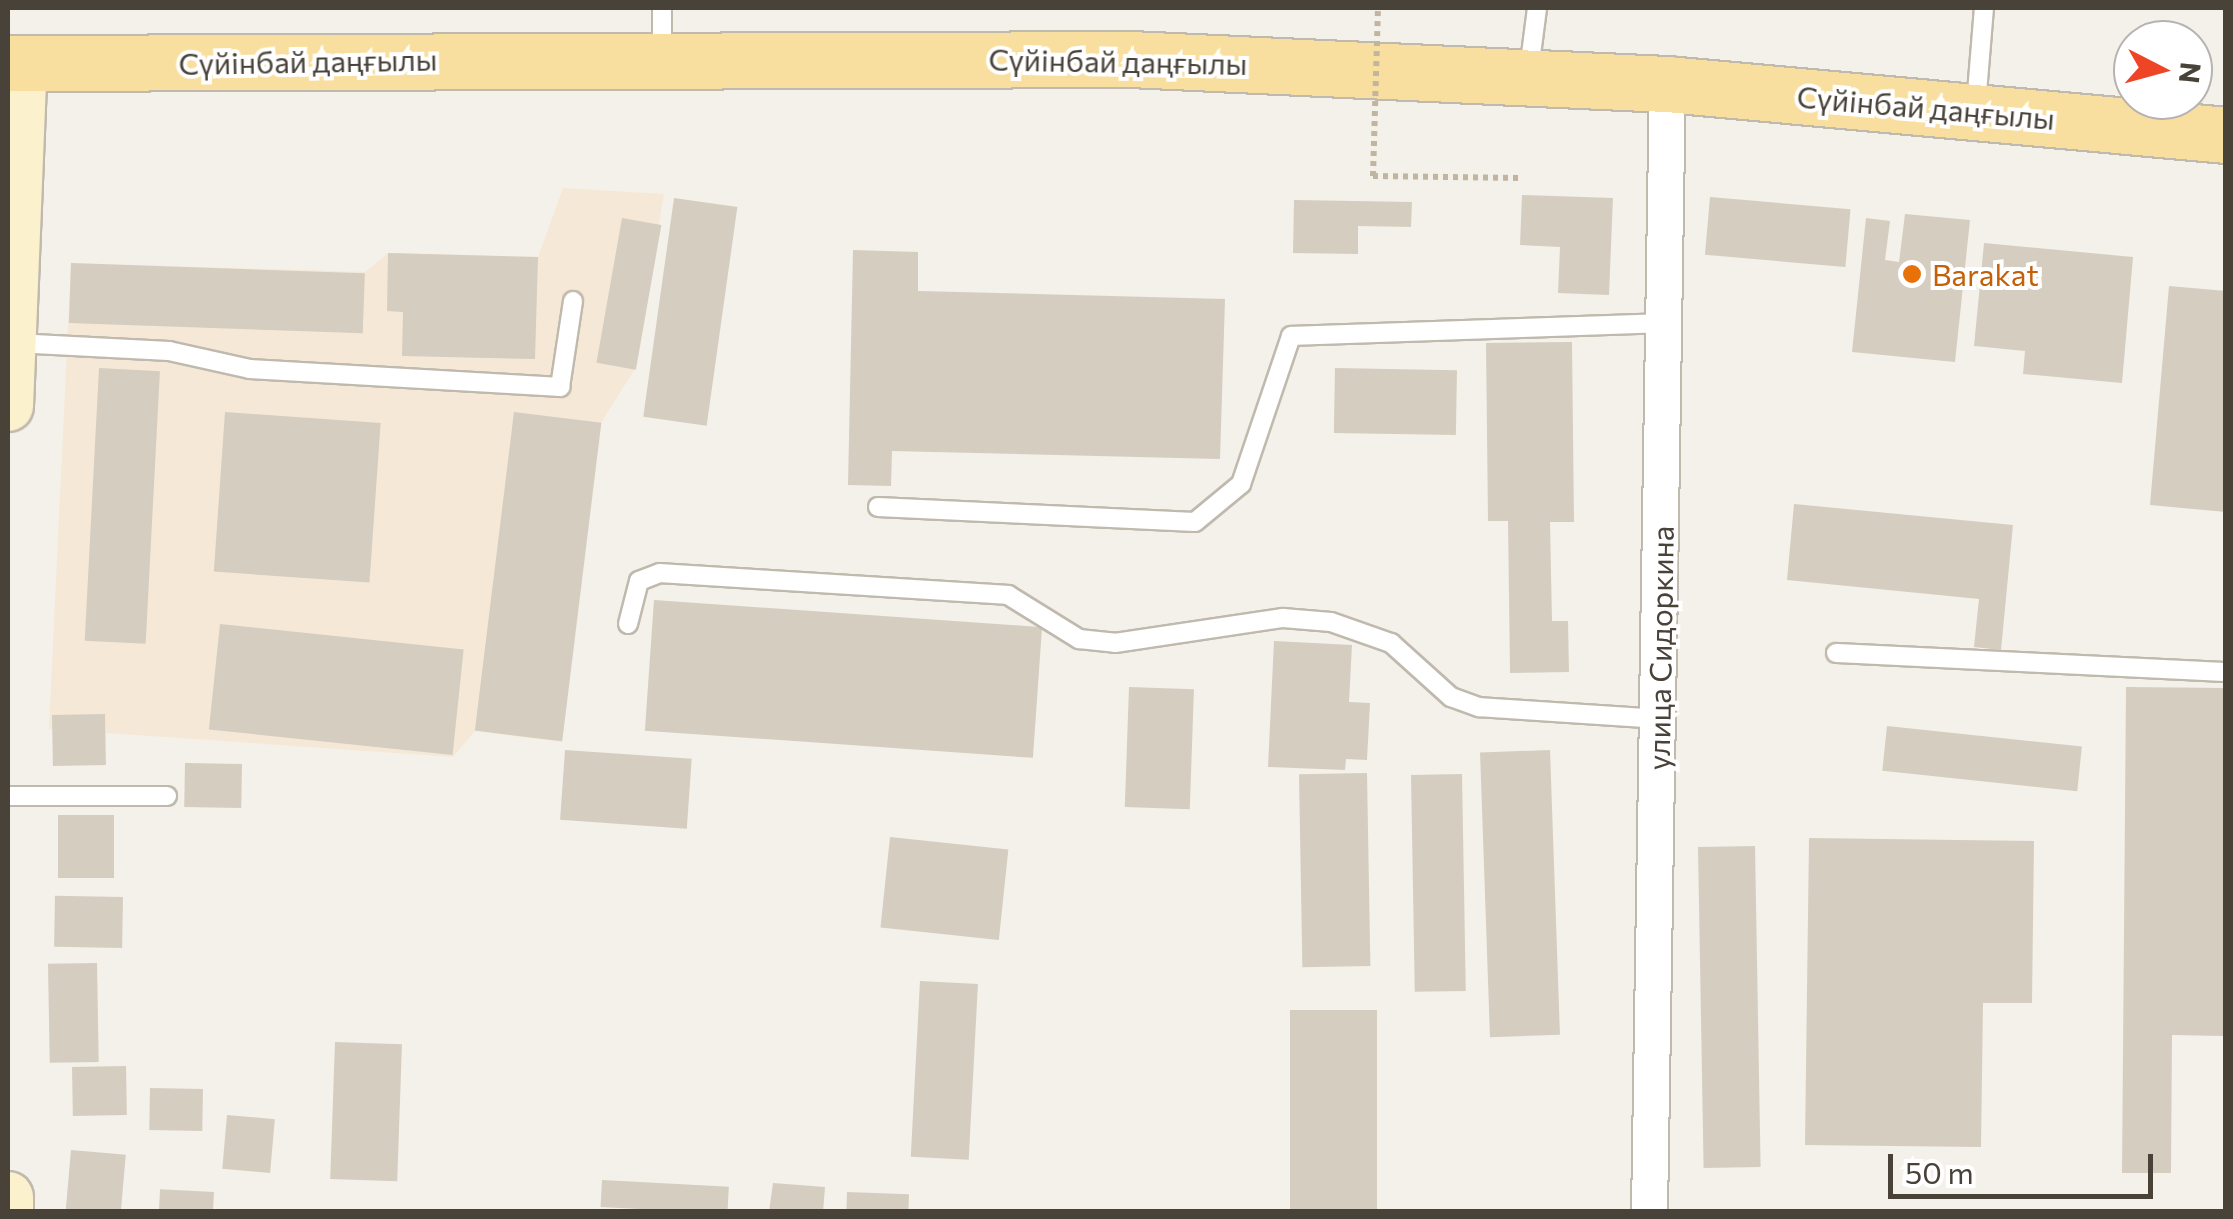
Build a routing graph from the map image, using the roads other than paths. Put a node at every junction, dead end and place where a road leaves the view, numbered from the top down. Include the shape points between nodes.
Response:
1 (1538, 8) edge
2 (1984, 8) edge
3 (662, 32) edge
4 (15, 63) edge
5 (1528, 75) junction
6 (1667, 84) junction
7 (1975, 110) junction
8 (2226, 135) edge
9 (573, 302) dead end
10 (1666, 323) junction
11 (10, 343) junction
12 (8, 406) edge
13 (878, 507) dead end
14 (628, 624) dead end
15 (1836, 653) dead end
16 (2226, 672) edge
17 (1658, 718) junction
18 (8, 796) edge
19 (167, 796) dead end
20 (8, 1197) edge
21 (8, 1212) edge
22 (1650, 1212) edge

1 - 5 lane
2 - 7 lane
3 - 4 main road, Сүйінбай даңғылы
3 - 5 main road, Сүйінбай даңғылы
4 - 11 street
5 - 6 main road, Сүйінбай даңғылы
6 - 7 main road, Сүйінбай даңғылы
6 - 10 street, улица Сидоркина
7 - 8 main road, Сүйінбай даңғылы
9 - 11 lane via 560,387 250,370 170,351
10 - 13 lane via 1291,336 1241,484 1195,522
10 - 17 street, улица Сидоркина
11 - 12 street
14 - 17 lane via 639,581 660,573 1008,595 1079,639 1115,643 1283,618 1332,622 1391,643 1452,697 1479,707
15 - 16 lane
17 - 22 street, улица Сидоркина
18 - 19 lane
20 - 21 street

